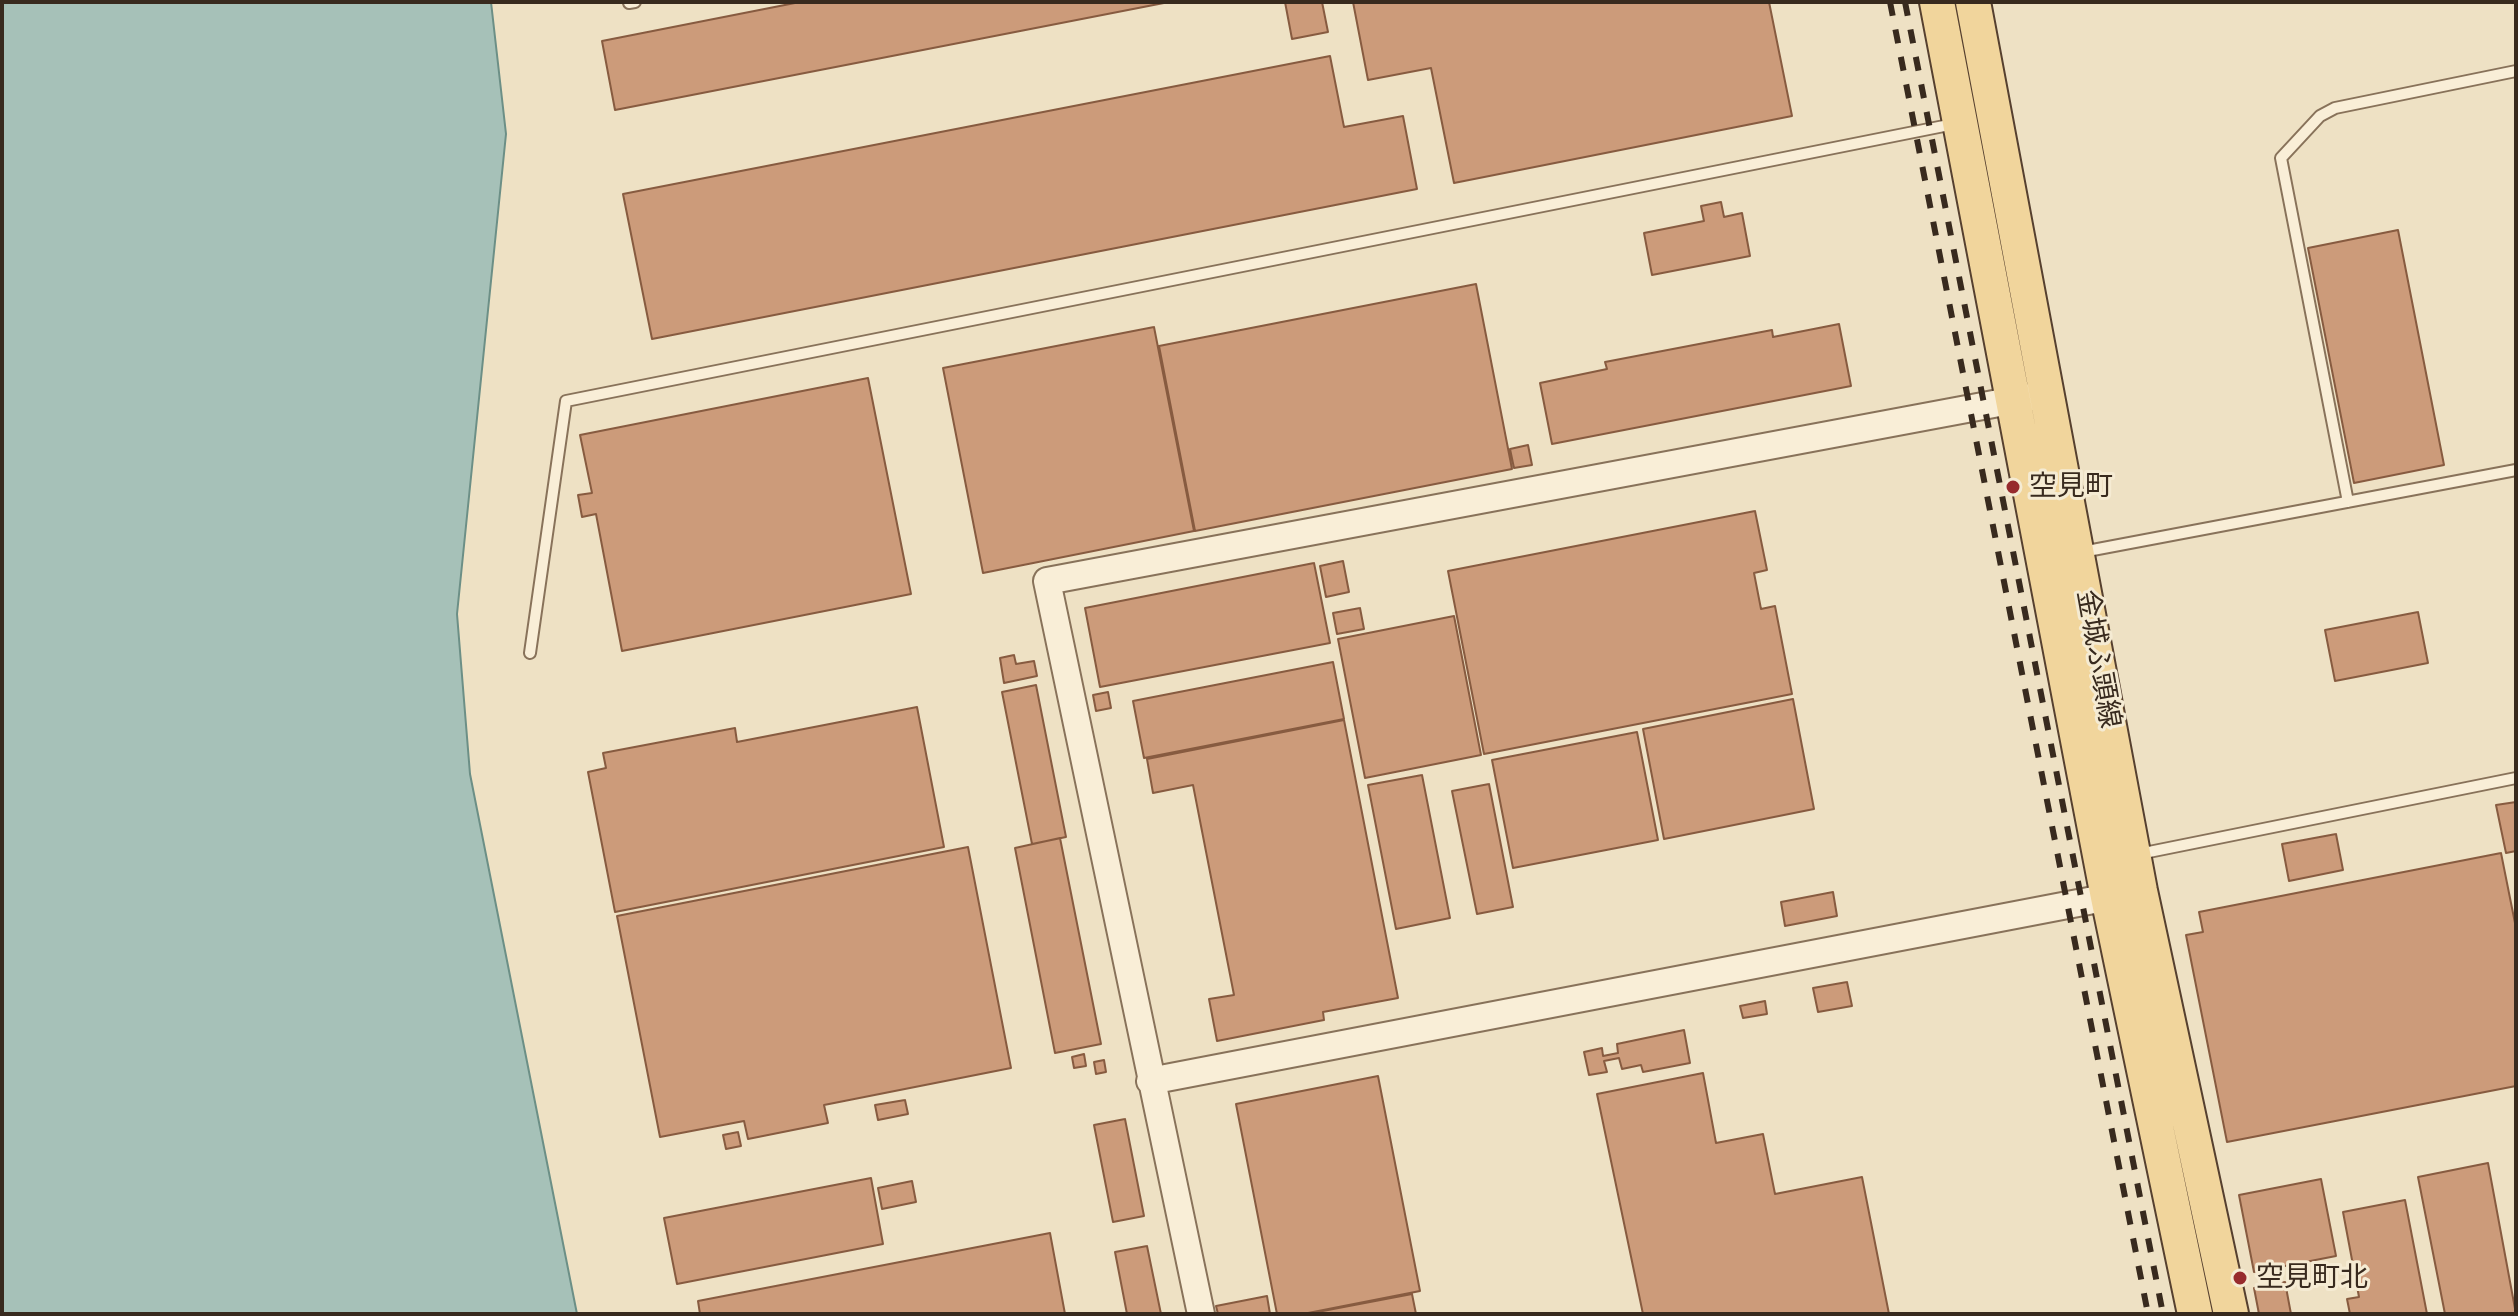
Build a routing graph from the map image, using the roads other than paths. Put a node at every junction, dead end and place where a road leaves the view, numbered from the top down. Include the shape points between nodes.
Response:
1 (1937, 2) edge
2 (1973, 2) edge
3 (2516, 71) edge
4 (1978, 120) junction
5 (2047, 395) junction
6 (2012, 400) junction
7 (2516, 470) edge
8 (2348, 502) junction
9 (2079, 553) junction
10 (530, 653) dead end
11 (2516, 778) edge
12 (2118, 858) junction
13 (2124, 894) junction
14 (1150, 1081) junction
15 (1201, 1314) edge
16 (2195, 1314) edge
17 (2231, 1314) edge

1 - 4 main road, 金城ふ頭線
2 - 4 main road, 金城ふ頭線
3 - 8 lane via 2335,108 2301,134 2281,158
4 - 5 main road, 金城ふ頭線
4 - 6 main road, 金城ふ頭線
4 - 10 lane via 566,401
5 - 6 street
5 - 9 main road, 金城ふ頭線
6 - 12 main road, 金城ふ頭線
6 - 14 street via 1047,581
7 - 8 lane
8 - 9 lane
9 - 12 main road, 金城ふ頭線
11 - 12 lane
12 - 13 main road, 金城ふ頭線
13 - 14 street
13 - 16 main road, 金城ふ頭線
13 - 17 main road, 金城ふ頭線
14 - 15 street

